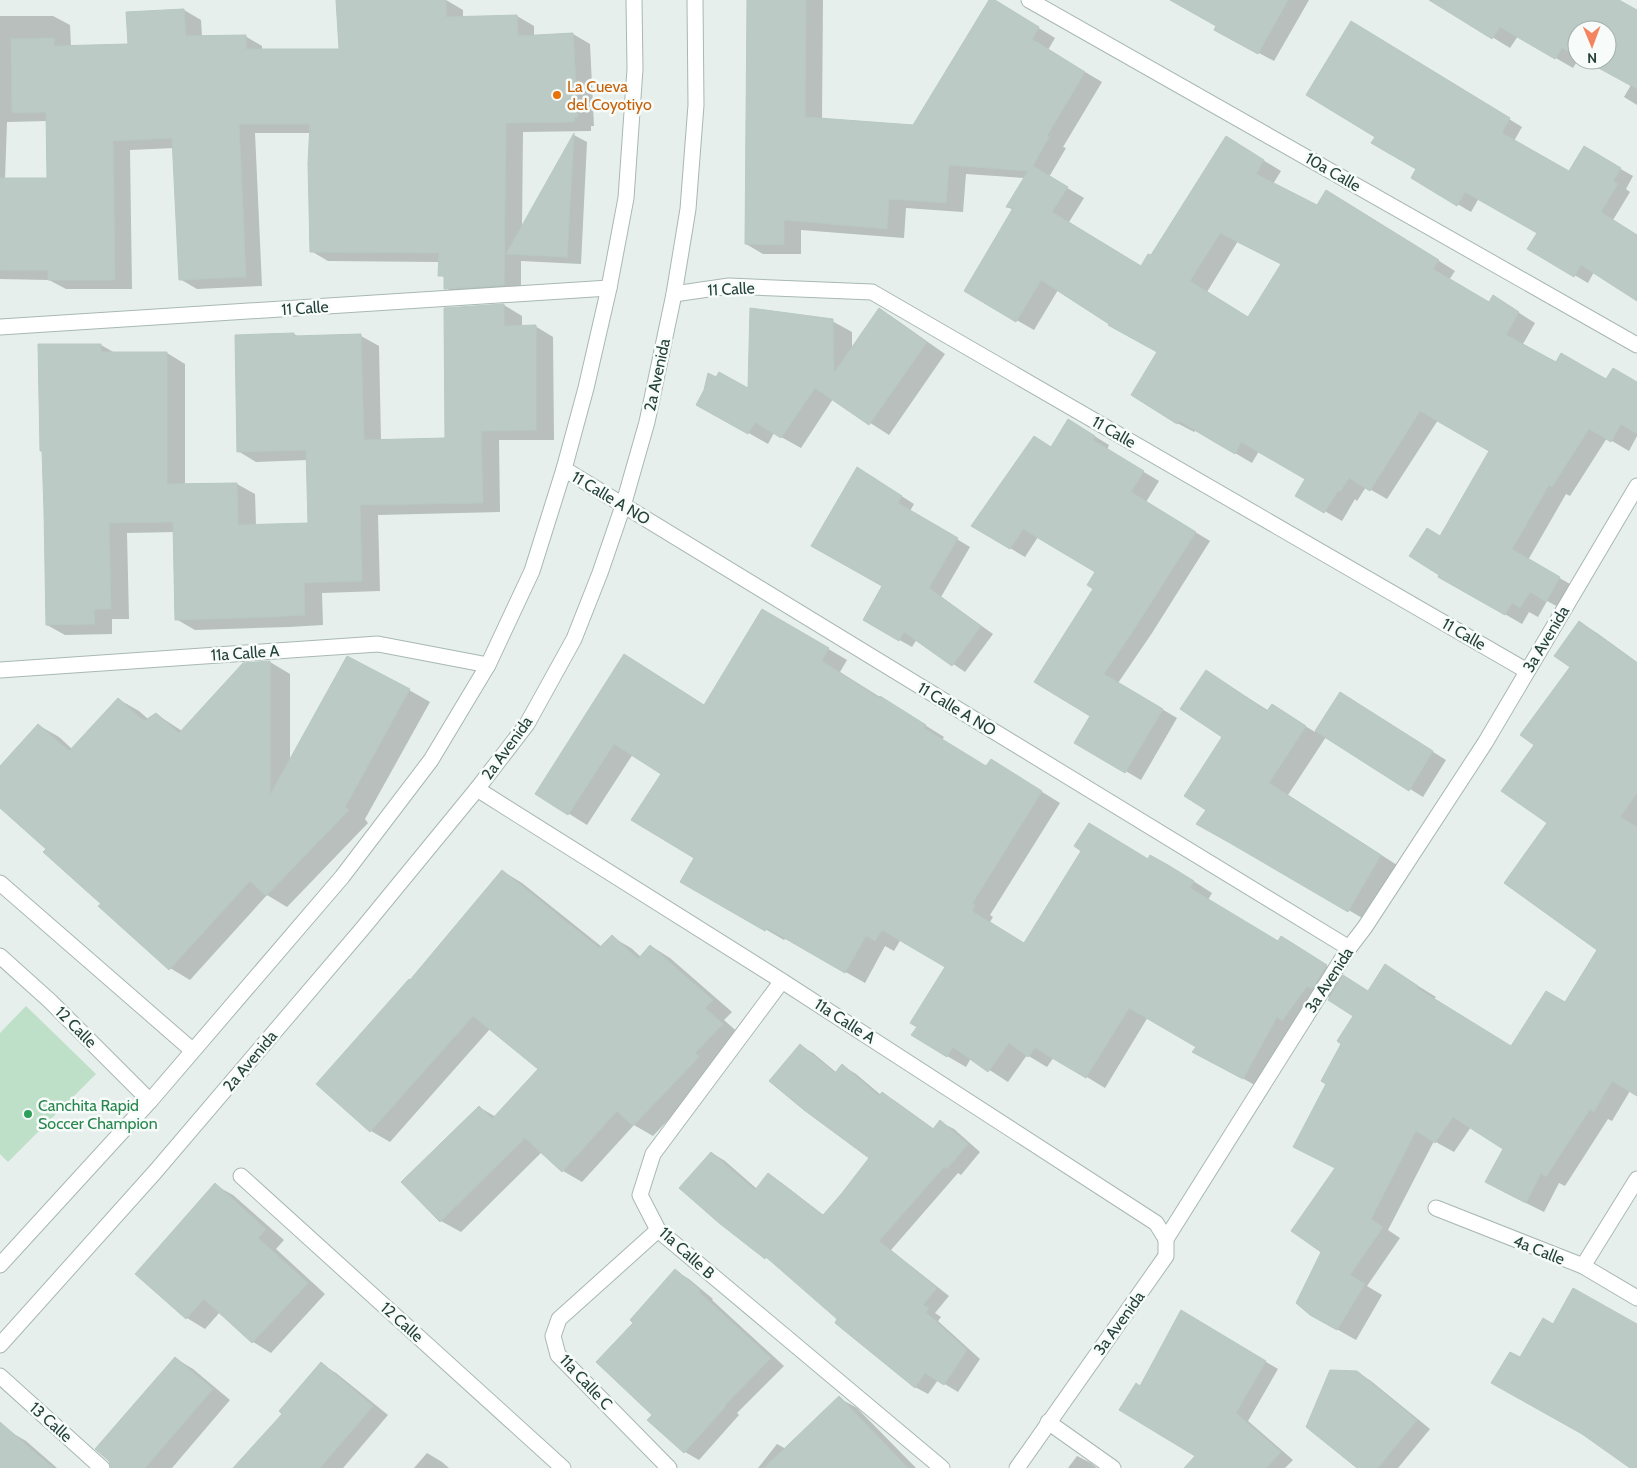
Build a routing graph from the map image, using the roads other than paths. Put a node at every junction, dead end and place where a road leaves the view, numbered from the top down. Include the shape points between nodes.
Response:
1 (634, 0) edge
2 (695, 0) edge
3 (1029, 0) edge
4 (609, 288) junction
5 (674, 294) junction
6 (0, 327) edge
7 (1637, 345) edge
8 (564, 469) junction
9 (1637, 486) edge
10 (623, 506) junction
11 (488, 664) junction
12 (0, 670) edge
13 (1527, 670) junction
14 (477, 790) junction
15 (0, 882) edge
16 (1350, 948) junction
17 (0, 956) edge
18 (782, 981) junction
19 (192, 1050) junction
20 (150, 1100) junction
21 (241, 1176) dead end
22 (1637, 1179) edge
23 (1436, 1208) dead end
24 (658, 1230) junction
25 (1166, 1239) junction
26 (0, 1266) edge
27 (1583, 1266) junction
28 (1637, 1298) edge
29 (0, 1345) edge
30 (0, 1376) edge
31 (1048, 1422) junction
32 (102, 1468) edge
33 (563, 1468) edge
34 (669, 1468) edge
35 (942, 1468) edge
36 (1016, 1468) edge
37 (1113, 1468) edge

1 - 4 street via 635,69 626,198
2 - 5 street, 2a Avenida via 695,114 688,209
3 - 7 street, 10a Calle
4 - 6 street, 11 Calle
4 - 8 street
5 - 10 street, 2a Avenida via 646,422
5 - 13 street, 11 Calle via 730,286 872,292
8 - 10 street, 11 Calle A NO
8 - 11 street via 532,571
9 - 13 street, 3a Avenida
10 - 14 street, 2a Avenida via 574,639 527,724
10 - 16 street, 11 Calle A NO
11 - 12 street, 11a Calle A via 378,644
11 - 19 street via 431,760 342,877
13 - 16 street, 3a Avenida via 1486,743
14 - 18 street, 11a Calle A
14 - 29 street, 2a Avenida via 161,1165
15 - 19 street
16 - 25 street, 3a Avenida
17 - 20 street, 12 Calle
18 - 24 street, 11a Calle B via 653,1154 640,1195
18 - 25 street, 11a Calle A via 1156,1223
19 - 20 street
20 - 26 street
21 - 33 street, 12 Calle
22 - 27 street
23 - 27 street, 4a Calle
24 - 34 street, 11a Calle C via 559,1319 553,1336 558,1356
24 - 35 street, 11a Calle B
25 - 31 street, 3a Avenida via 1166,1256
27 - 28 street, 4a Calle
30 - 32 street, 13 Calle
31 - 36 street, 3a Avenida
31 - 37 street

